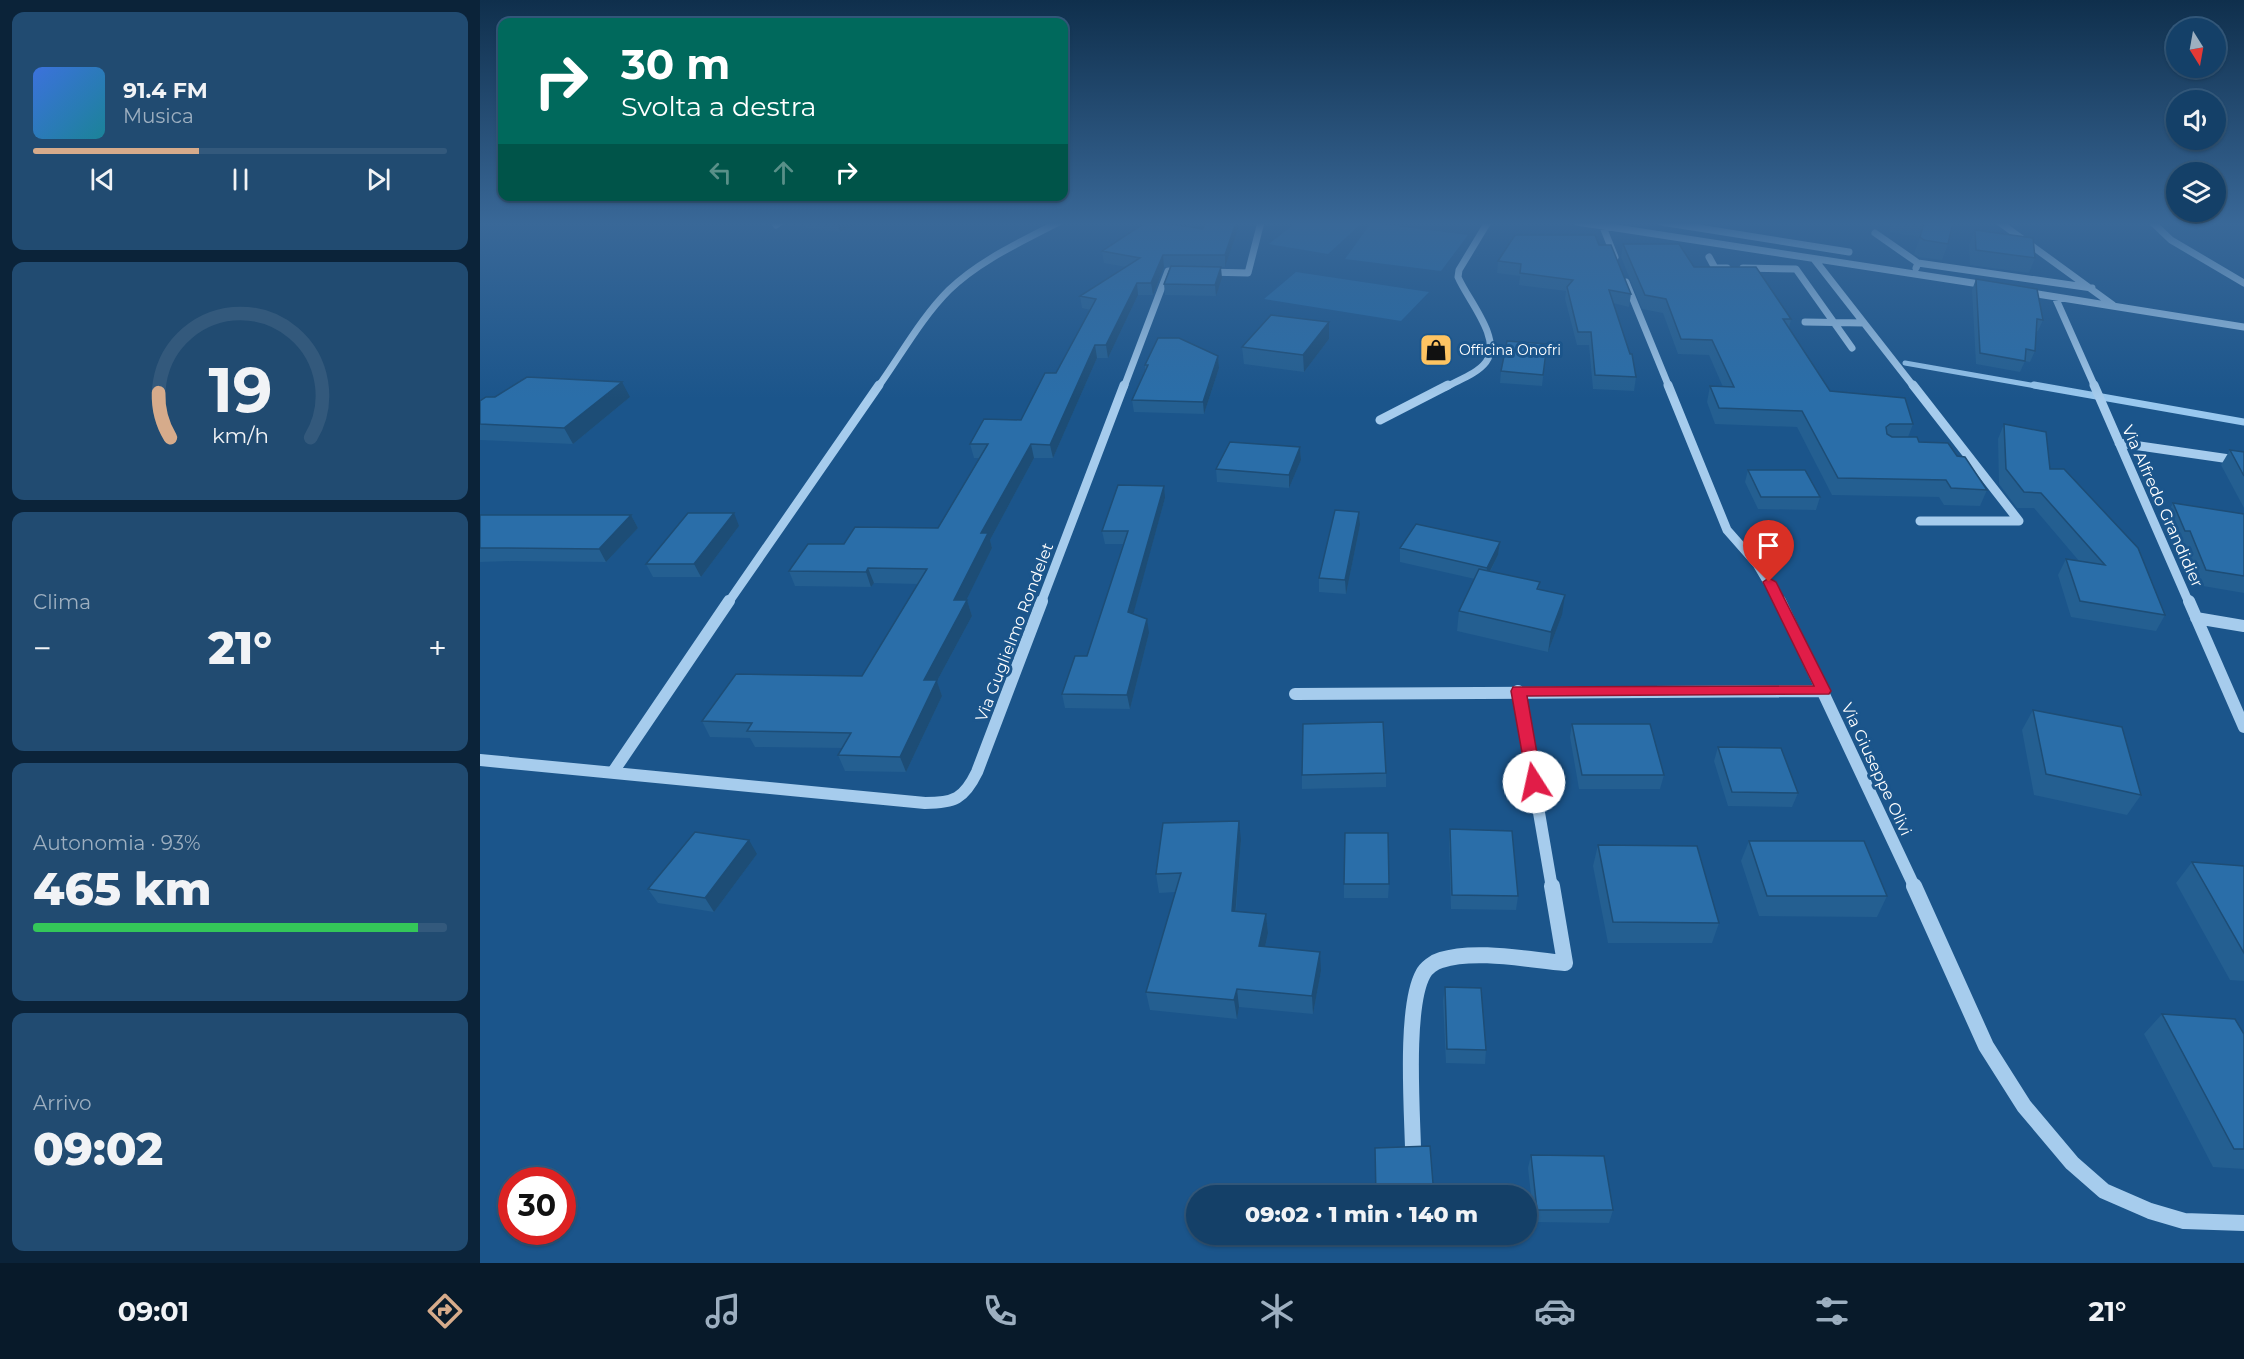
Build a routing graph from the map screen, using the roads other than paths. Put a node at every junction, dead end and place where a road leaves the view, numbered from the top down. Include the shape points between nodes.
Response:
1 (958, 281) edge
2 (1164, 281) edge
3 (1460, 281) edge
4 (1625, 281) edge
5 (1804, 281) edge
6 (1831, 281) edge
7 (1958, 281) edge
8 (2043, 281) edge
9 (2082, 281) edge
10 (1997, 287) edge
11 (2092, 288) junction
12 (2020, 291) edge
13 (2055, 297) junction
14 (2116, 307) junction
15 (1804, 322) dead end
16 (1833, 322) junction
17 (1864, 323) junction
18 (2244, 327) edge
19 (1852, 348) dead end
20 (1380, 420) dead end
21 (2119, 442) junction
22 (2244, 461) edge
23 (1920, 520) dead end
24 (2196, 618) junction
25 (2244, 626) edge
26 (1518, 691) junction
27 (1824, 691) junction
28 (1295, 694) dead end
29 (2244, 727) edge
30 (480, 760) edge
31 (613, 772) junction
32 (1413, 1148) edge
33 (2244, 1223) edge

1 - 31 street via 936,304 820,468
2 - 31 street, Via Guglielmo Rondelet via 965,795 950,802 925,802
3 - 20 street via 1488,332 1489,359 1482,368
4 - 27 street, Via Giuseppe Olivi via 1726,530 1764,572
5 - 16 street
6 - 17 street
7 - 10 street
8 - 11 street
9 - 11 street
11 - 14 street
12 - 13 street
13 - 14 street
13 - 21 street, Via Alfredo Grandidier
14 - 18 street
15 - 16 street
16 - 17 street
16 - 19 street
17 - 23 street via 2019,521
21 - 22 street
21 - 24 street, Via Alfredo Grandidier
24 - 25 street
24 - 29 street, Via Alfredo Grandidier
26 - 27 street
26 - 28 street
26 - 32 street via 1565,963 1459,957 1438,961 1422,975 1414,1006
27 - 33 street, Via Giuseppe Olivi via 1986,1046 2024,1106 2072,1163 2104,1191 2184,1221
30 - 31 street, Via Guglielmo Rondelet

